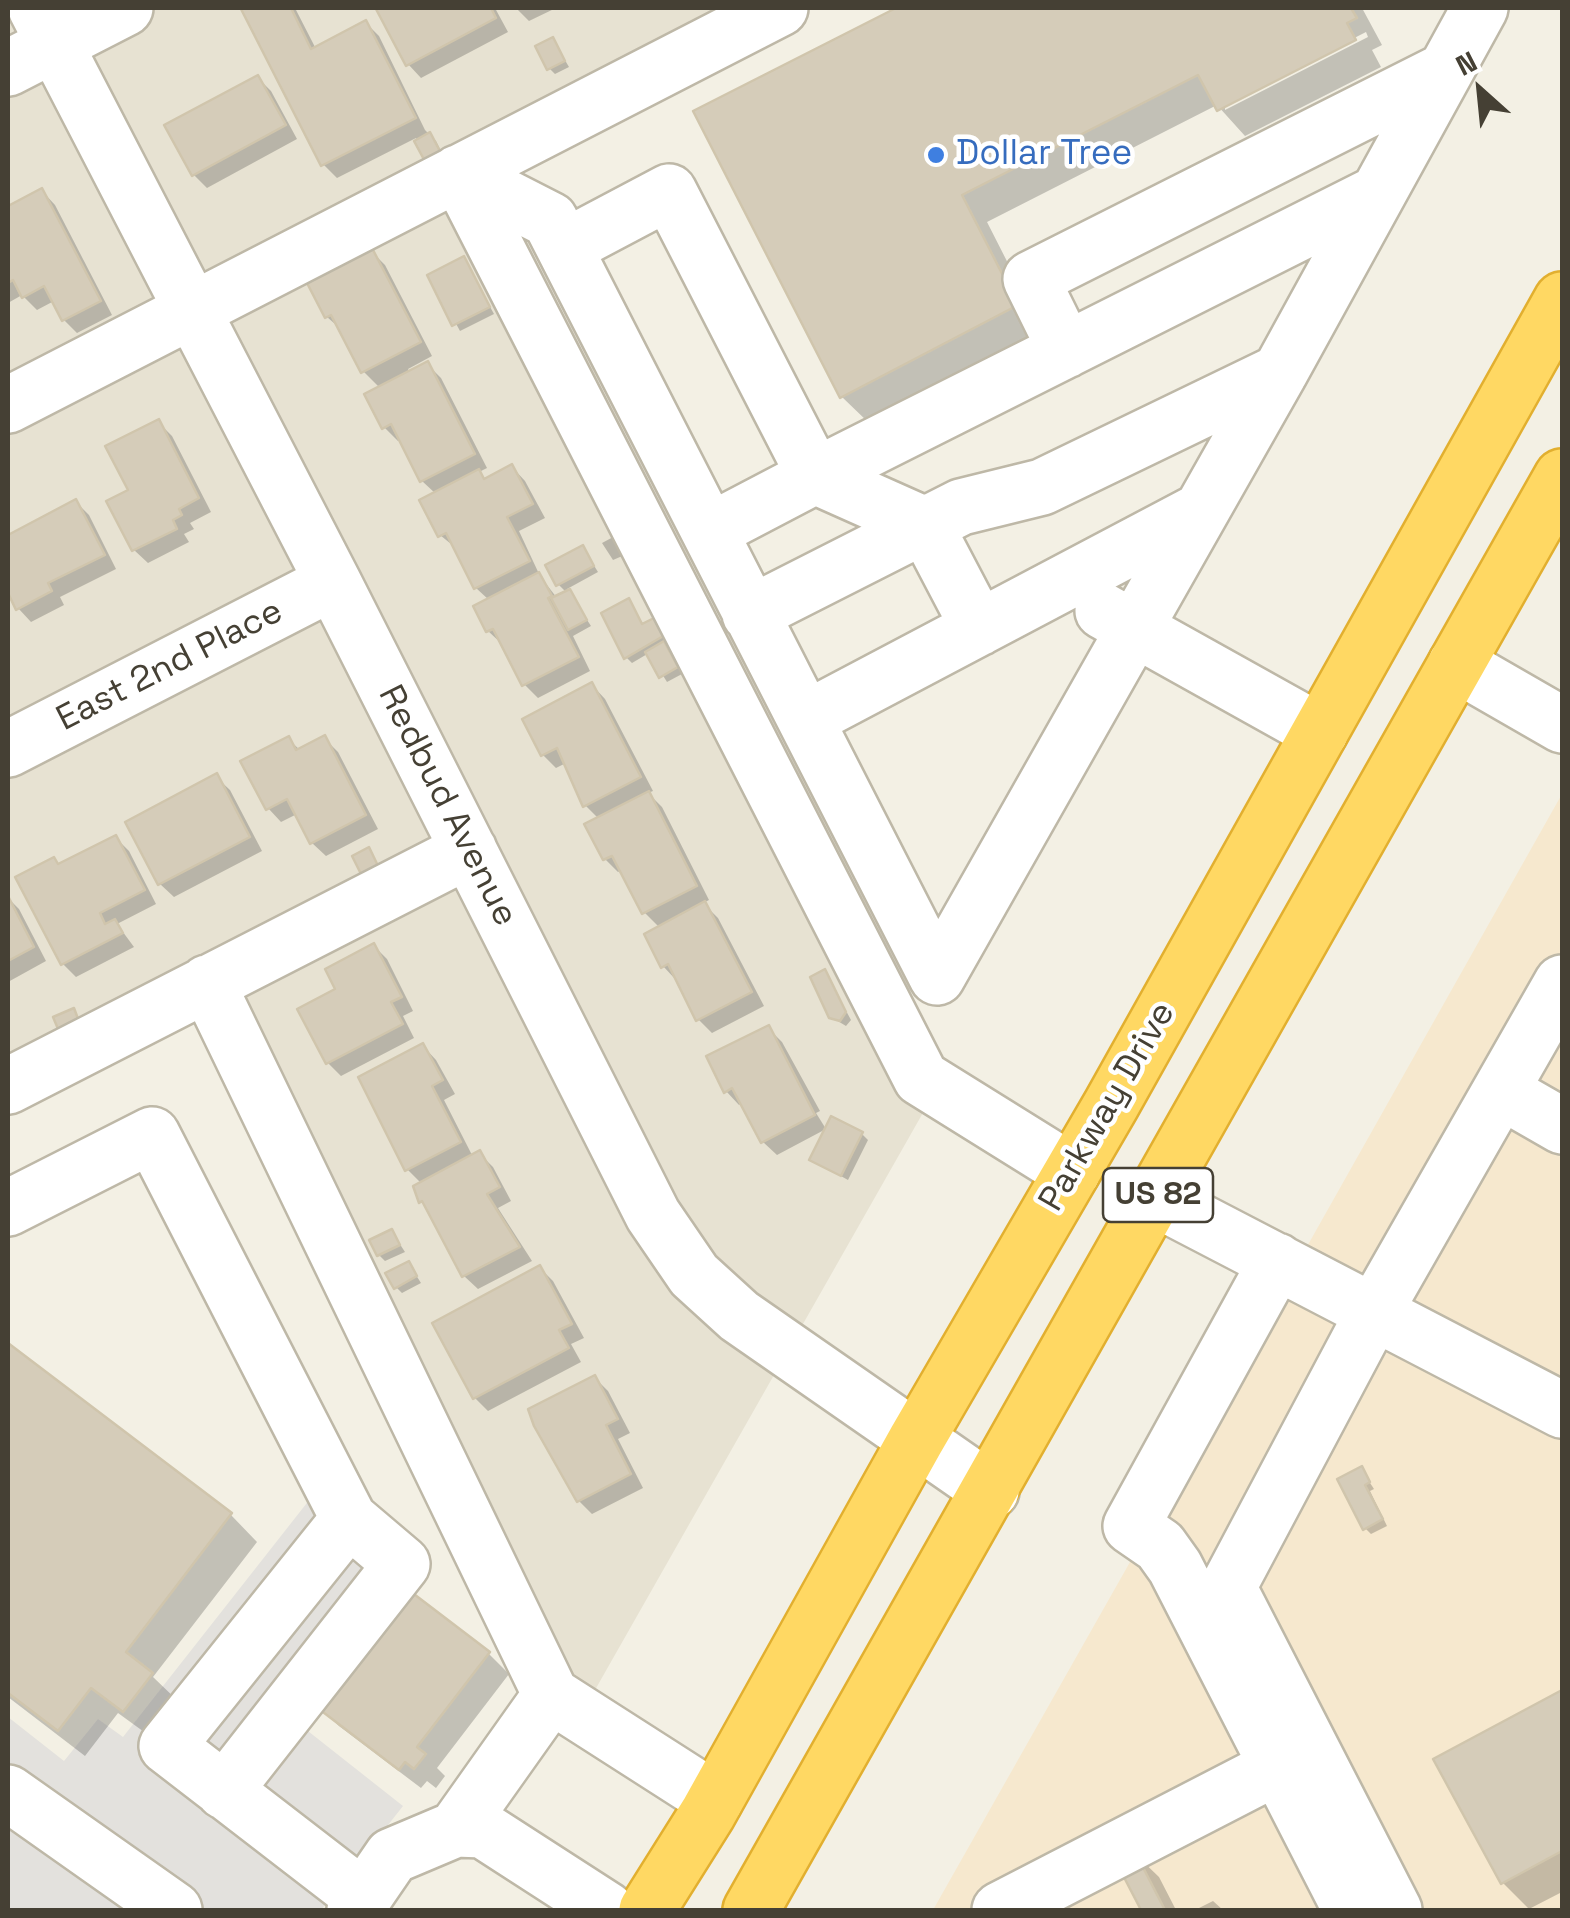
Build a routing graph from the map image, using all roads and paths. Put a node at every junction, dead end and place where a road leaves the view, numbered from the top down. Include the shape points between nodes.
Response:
1 (126, 8) edge
2 (780, 8) edge
3 (1480, 8) edge
4 (33, 40) edge
5 (1444, 71) junction
6 (458, 173) junction
7 (1376, 194) junction
8 (564, 247) junction
9 (1562, 300) edge
10 (192, 310) junction
11 (1066, 350) junction
12 (1280, 372) junction
13 (8, 404) edge
14 (816, 476) junction
15 (1562, 477) edge
16 (1200, 511) junction
17 (925, 525) junction
18 (710, 532) junction
19 (333, 582) junction
20 (1056, 587) junction
21 (750, 614) junction
22 (1135, 627) junction
23 (980, 628) junction
24 (1456, 664) junction
25 (806, 720) junction
26 (1562, 725) edge
27 (1320, 732) junction
28 (8, 749) edge
29 (469, 850) junction
30 (207, 984) junction
31 (1562, 984) edge
32 (8, 1086) edge
33 (1502, 1091) junction
34 (1562, 1126) edge
35 (1072, 1172) junction
36 (1156, 1199) junction
37 (8, 1208) edge
38 (1276, 1262) junction
39 (1374, 1312) junction
40 (1562, 1410) edge
41 (916, 1440) junction
42 (991, 1492) junction
43 (349, 1520) junction
44 (551, 1694) junction
45 (1278, 1767) junction
46 (224, 1791) junction
47 (8, 1792) edge
48 (715, 1800) junction
49 (456, 1829) junction
50 (359, 1904) edge
51 (762, 1906) edge
52 (174, 1910) edge
53 (607, 1910) edge
54 (646, 1910) edge
55 (1001, 1910) edge
56 (1351, 1910) edge
57 (1394, 1910) edge

1 - 4 street
2 - 6 street
3 - 5 street
4 - 10 street, Redbud Avenue
5 - 7 street
5 - 11 street via 1031,280
6 - 8 street via 550,220
6 - 10 street
6 - 35 street via 921,1078
7 - 11 street
7 - 12 street
8 - 14 street via 669,192
8 - 18 street
9 - 27 highway, Parkway Drive / US 82
10 - 13 street
10 - 19 street, Redbud Avenue
11 - 14 street
12 - 16 street
12 - 17 street via 1042,487 960,507
14 - 17 street
14 - 18 street
15 - 24 highway, US 82
16 - 20 street
16 - 22 street
17 - 21 street
17 - 23 street
18 - 21 street
19 - 28 street, East 2nd Place
19 - 29 street, Redbud Avenue
20 - 22 street
20 - 23 street
21 - 25 street
22 - 25 street via 938,977
22 - 27 street
23 - 25 street
24 - 26 street
24 - 36 highway, US 82
27 - 35 highway, Parkway Drive / US 82
29 - 30 street
29 - 41 street, Redbud Avenue via 653,1215 694,1275 738,1316
30 - 32 street
30 - 44 street
31 - 33 street
33 - 34 street
33 - 39 street
35 - 41 highway, Parkway Drive / US 82
36 - 38 street
36 - 42 highway, US 82
37 - 43 street via 152,1135
38 - 39 street
38 - 45 street via 1132,1526 1175,1567
39 - 40 street
39 - 57 street via 1228,1587
41 - 42 street, Redbud Avenue
41 - 48 highway, Parkway Drive / US 82
42 - 51 highway, US 82
43 - 46 street via 402,1564
43 - 46 street via 167,1746
44 - 48 street
44 - 49 street
45 - 55 street
45 - 56 street
46 - 50 street
47 - 52 street
48 - 54 highway, Parkway Drive / US 82
49 - 50 street via 392,1856
49 - 53 street via 484,1830

